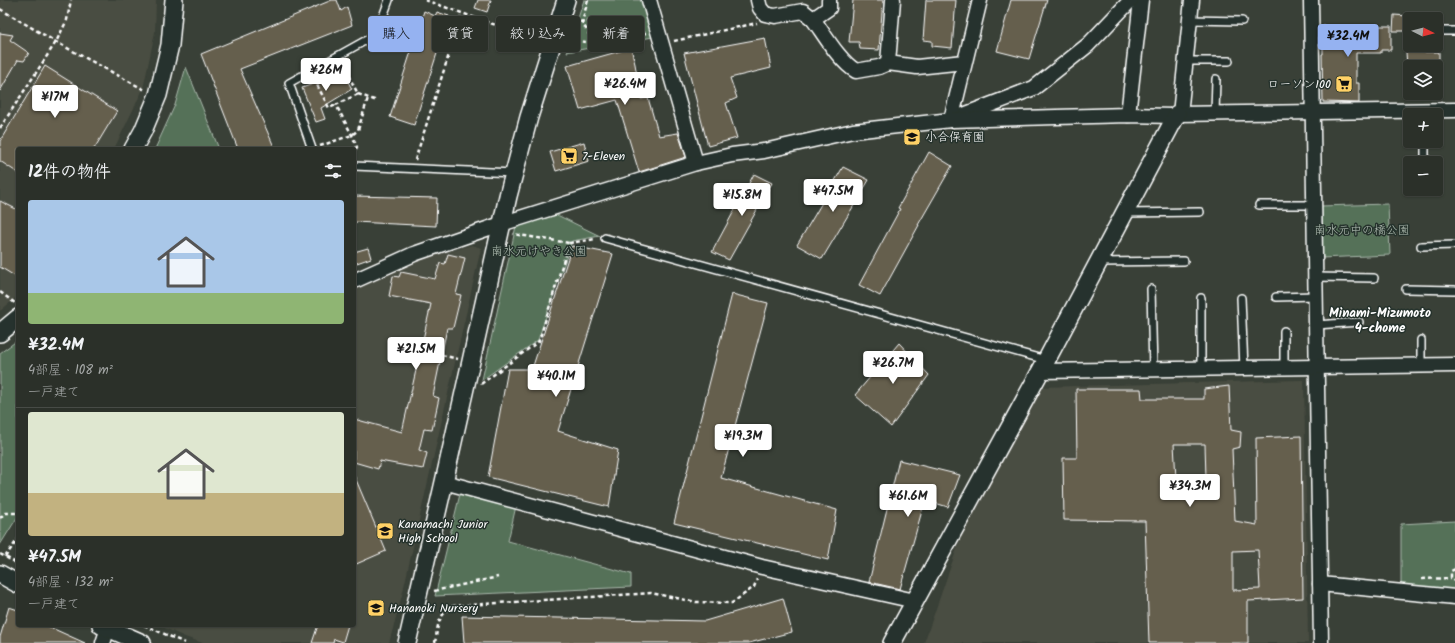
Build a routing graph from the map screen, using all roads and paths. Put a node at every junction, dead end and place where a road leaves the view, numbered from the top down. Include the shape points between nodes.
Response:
1 (71, 0) edge
2 (174, 0) edge
3 (389, 0) edge
4 (425, 0) edge
5 (566, 0) edge
6 (588, 0) edge
7 (650, 0) edge
8 (758, 0) edge
9 (828, 0) edge
10 (893, 0) edge
11 (980, 0) edge
12 (1131, 0) edge
13 (1141, 0) edge
14 (1192, 0) edge
15 (1312, 0) edge
16 (0, 9) edge
17 (462, 14) junction
18 (765, 14) junction
19 (560, 16) edge
20 (813, 19) junction
21 (1190, 20) junction
22 (1242, 21) dead end
23 (582, 22) junction
24 (588, 22) edge
25 (496, 24) edge
26 (1443, 31) edge
27 (1455, 31) edge
28 (588, 32) edge
29 (660, 37) junction
30 (644, 38) edge
31 (56, 42) junction
32 (550, 52) edge
33 (338, 56) junction
34 (1186, 61) junction
35 (1229, 61) dead end
36 (964, 62) junction
37 (888, 63) junction
38 (310, 71) junction
39 (1216, 79) dead end
40 (147, 82) dead end
41 (145, 90) junction
42 (358, 94) junction
43 (142, 96) dead end
44 (368, 98) junction
45 (377, 102) dead end
46 (336, 106) junction
47 (1455, 110) edge
48 (1443, 111) edge
49 (1313, 112) junction
50 (1403, 113) edge
51 (1178, 114) junction
52 (1215, 114) junction
53 (1128, 115) junction
54 (951, 120) junction
55 (0, 128) edge
56 (352, 134) junction
57 (135, 147) edge
58 (311, 147) edge
59 (317, 147) edge
60 (356, 149) edge
61 (696, 163) junction
62 (356, 166) edge
63 (412, 169) junction
64 (514, 173) junction
65 (1314, 204) junction
66 (1259, 205) dead end
67 (1200, 212) dead end
68 (1126, 213) junction
69 (506, 229) junction
70 (605, 238) joint
71 (569, 243) junction
72 (1455, 245) edge
73 (1421, 246) dead end
74 (1184, 261) dead end
75 (1098, 262) junction
76 (1315, 277) junction
77 (1374, 278) dead end
78 (356, 280) edge
79 (1151, 289) dead end
80 (1406, 289) dead end
81 (1455, 290) edge
82 (0, 292) edge
83 (1316, 296) junction
84 (1276, 297) dead end
85 (1201, 298) dead end
86 (1241, 298) dead end
87 (16, 310) edge
88 (1359, 322) dead end
89 (1316, 325) junction
90 (1284, 331) dead end
91 (0, 333) edge
92 (1421, 340) dead end
93 (442, 355) dead end
94 (458, 359) dead end
95 (1455, 365) edge
96 (1043, 366) junction
97 (1421, 366) junction
98 (1316, 367) junction
99 (1244, 368) junction
100 (1284, 368) junction
101 (1202, 369) junction
102 (1153, 370) junction
103 (479, 385) dead end
104 (444, 482) junction
105 (16, 513) edge
106 (0, 518) edge
107 (16, 542) edge
108 (0, 554) edge
109 (5, 557) junction
110 (16, 563) edge
111 (762, 567) junction
112 (1455, 569) edge
113 (0, 574) edge
114 (498, 577) dead end
115 (1455, 581) edge
116 (16, 583) edge
117 (1320, 584) junction
118 (430, 592) dead end
119 (1455, 597) edge
120 (915, 601) junction
121 (149, 627) edge
122 (104, 632) edge
123 (142, 643) edge
124 (185, 643) edge
125 (407, 643) edge
126 (435, 643) edge
127 (892, 643) edge
128 (1321, 643) edge

1 - 31 path via 67,20
2 - 57 street via 170,45 158,95
3 - 33 lane via 381,22 370,38
4 - 17 path
5 - 19 street
6 - 23 path
7 - 29 street
8 - 18 street
9 - 20 street via 829,8
10 - 37 street
11 - 36 street
12 - 54 street via 1088,45 1034,88
13 - 53 street
14 - 21 street
15 - 49 street
16 - 31 path
17 - 25 path
17 - 63 path
18 - 20 street via 775,16 803,11
18 - 29 path via 763,22
20 - 37 street via 830,44 856,71
21 - 22 lane
21 - 34 street
23 - 24 path
23 - 28 path
26 - 27 lane
29 - 30 path
29 - 61 street
31 - 41 path
31 - 55 path
32 - 64 street
33 - 38 lane
33 - 42 path
34 - 35 lane
34 - 51 street
36 - 37 street via 917,67
36 - 54 street
38 - 46 path via 329,108
38 - 58 lane via 289,83
39 - 52 lane
40 - 41 path
41 - 43 path
42 - 44 path
42 - 46 path
44 - 45 path
44 - 56 path via 358,130
46 - 56 path
47 - 48 street
49 - 50 street
49 - 52 street
49 - 65 street
51 - 52 street
51 - 53 street
51 - 68 street
53 - 54 street
54 - 61 street via 853,131
56 - 59 path
56 - 60 path
61 - 69 street
62 - 63 lane
63 - 64 lane
64 - 69 street
65 - 66 lane
65 - 76 street
67 - 68 lane
68 - 75 street
69 - 71 path
69 - 78 street via 414,254
69 - 104 street
70 - 71 path
70 - 96 lane
71 - 103 path via 540,341
72 - 73 lane
74 - 75 lane
75 - 96 street
76 - 77 lane
76 - 83 street
79 - 102 lane
80 - 81 lane
82 - 87 path
83 - 84 lane
83 - 89 street
85 - 101 lane
86 - 99 lane
87 - 91 street
88 - 89 lane
89 - 98 street
90 - 100 lane
92 - 97 lane
93 - 94 path
95 - 97 street
96 - 102 street
96 - 120 street
97 - 98 street
98 - 100 street
98 - 117 street
99 - 100 street
99 - 101 street
101 - 102 street
104 - 111 street
104 - 125 street
105 - 106 path via 5,513
107 - 109 path
108 - 109 path
109 - 110 path
111 - 120 street
111 - 126 path via 754,587 732,604 696,602 651,593 453,606 445,611 440,620
112 - 115 path via 1451,571 1451,578
113 - 116 street
114 - 118 path
117 - 119 street
117 - 128 street
120 - 127 street
121 - 124 path
122 - 123 street

